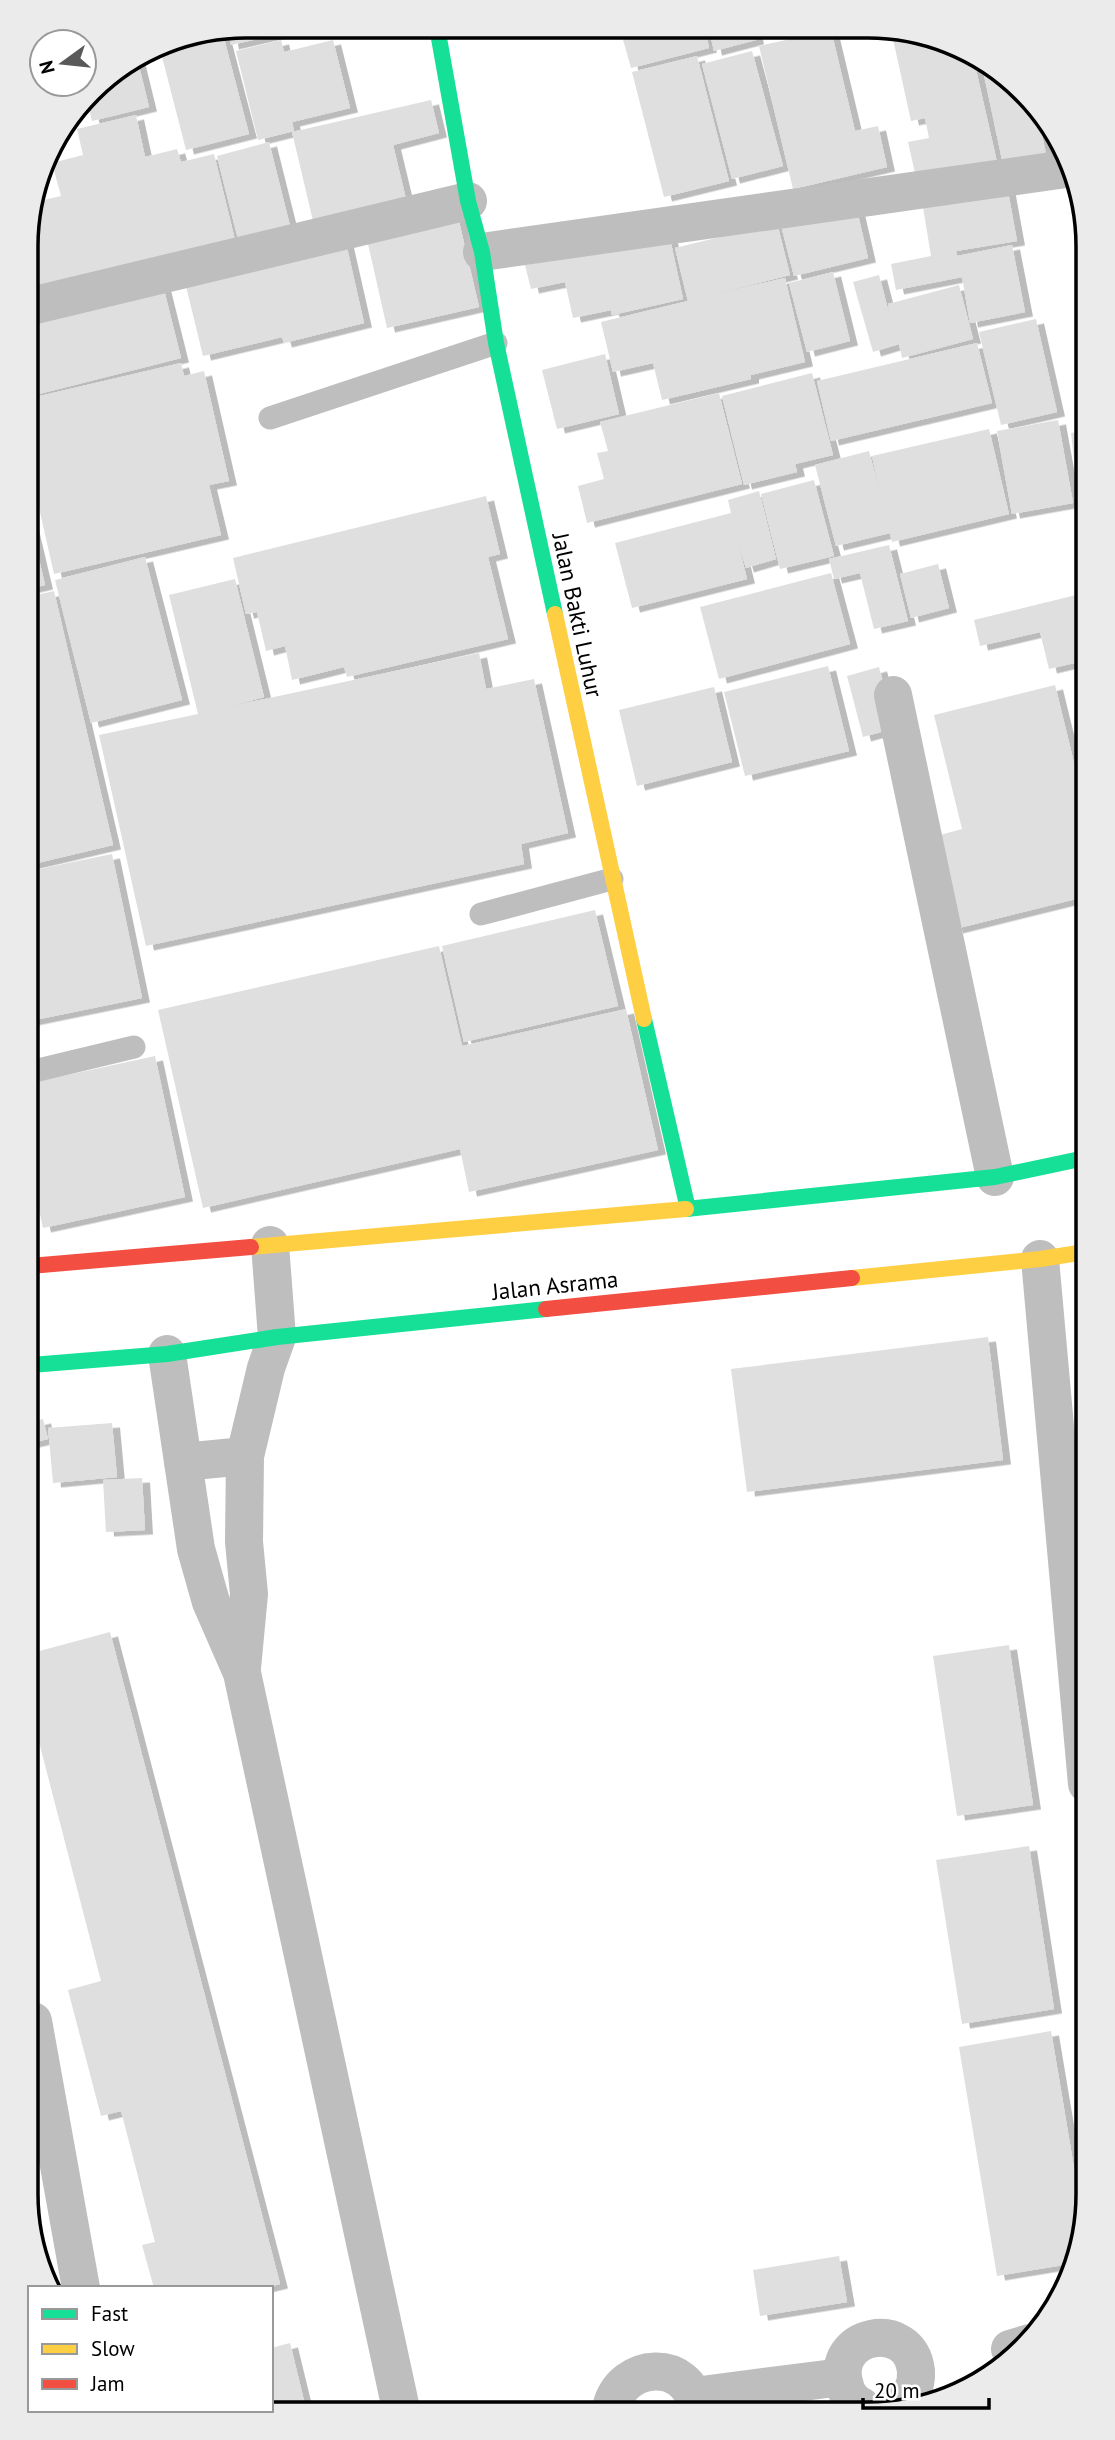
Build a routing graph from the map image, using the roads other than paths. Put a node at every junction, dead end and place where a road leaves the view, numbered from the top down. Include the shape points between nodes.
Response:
1 (439, 38) edge
2 (1062, 171) edge
3 (468, 201) junction
4 (482, 252) junction
5 (39, 304) edge
6 (496, 343) junction
7 (271, 418) dead end
8 (893, 695) dead end
9 (612, 879) junction
10 (481, 914) dead end
11 (134, 1047) dead end
12 (39, 1070) edge
13 (1076, 1160) edge
14 (995, 1177) junction
15 (688, 1209) junction
16 (270, 1245) junction
17 (1076, 1253) edge
18 (1040, 1259) junction
19 (38, 1265) edge
20 (277, 1337) junction
21 (167, 1354) junction
22 (38, 1364) edge
23 (245, 1456) junction
24 (183, 1462) junction
25 (1076, 1659) edge
26 (242, 1674) junction
27 (38, 2049) edge
28 (82, 2286) edge
29 (851, 2392) edge
30 (908, 2397) edge
31 (399, 2402) edge
32 (614, 2402) edge
33 (695, 2402) edge

1 - 3 main road, Jalan Bakti Luhur
2 - 4 street
3 - 4 main road, Jalan Bakti Luhur
3 - 5 street
4 - 6 main road, Jalan Bakti Luhur
6 - 7 lane
6 - 9 main road, Jalan Bakti Luhur
8 - 14 street
9 - 10 lane
9 - 15 main road, Jalan Bakti Luhur
11 - 12 lane
13 - 14 main road
14 - 15 main road
15 - 16 main road
16 - 19 main road
16 - 20 street
17 - 18 main road, Jalan Asrama
18 - 20 main road, Jalan Asrama
18 - 25 street
20 - 21 main road, Jalan Asrama
20 - 23 street
21 - 22 main road, Jalan Asrama
21 - 24 street
23 - 24 street
23 - 26 street via 249,1594
24 - 26 street via 196,1549 211,1602
26 - 31 street
27 - 28 street
29 - 30 street via 846,2356 861,2341 881,2336 901,2343 915,2360 917,2381
29 - 33 street
32 - 33 street via 621,2386 639,2373 661,2371 681,2379

